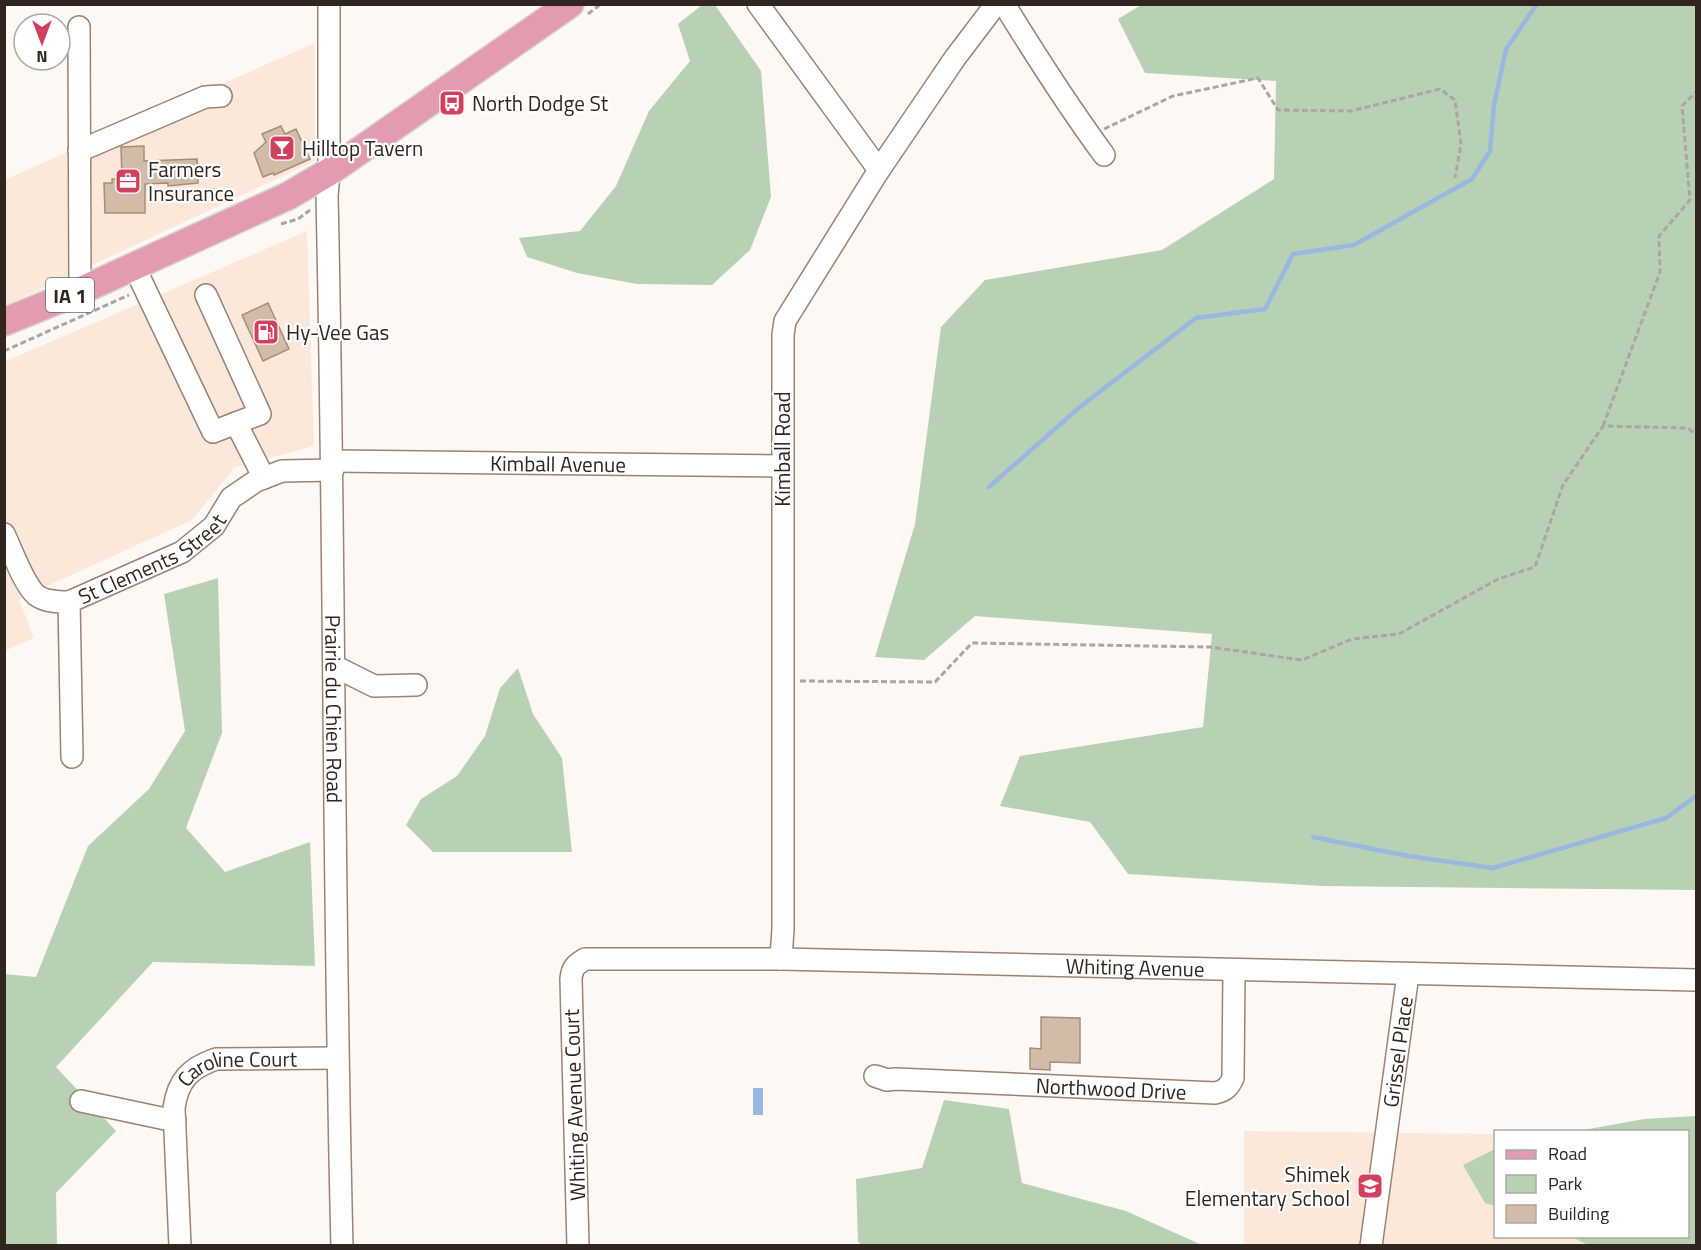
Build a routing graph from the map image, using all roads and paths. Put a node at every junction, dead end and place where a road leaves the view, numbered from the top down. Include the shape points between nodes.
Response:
1 (570, 4) edge
2 (758, 4) edge
3 (996, 4) edge
4 (1004, 4) edge
5 (331, 7) edge
6 (79, 27) dead end
7 (1696, 92) edge
8 (221, 96) dead end
9 (1090, 136) junction
10 (80, 151) junction
11 (1104, 154) dead end
12 (879, 170) junction
13 (329, 172) junction
14 (1455, 178) dead end
15 (134, 266) junction
16 (80, 291) junction
17 (206, 295) dead end
18 (4, 322) edge
19 (236, 423) junction
20 (1603, 426) junction
21 (1696, 435) edge
22 (333, 466) junction
23 (782, 466) junction
24 (264, 478) junction
25 (4, 534) edge
26 (69, 602) junction
27 (334, 666) junction
28 (782, 680) junction
29 (416, 685) dead end
30 (72, 757) dead end
31 (781, 959) junction
32 (576, 965) joint
33 (1234, 970) junction
34 (1408, 974) junction
35 (1696, 980) edge
36 (337, 1058) junction
37 (875, 1076) dead end
38 (81, 1101) dead end
39 (175, 1121) junction
40 (180, 1245) edge
41 (342, 1245) edge
42 (578, 1245) edge
43 (1371, 1245) edge

1 - 13 main road, IA 1
2 - 12 street
3 - 12 street, Kimball Road
4 - 9 street
5 - 13 street, Prairie du Chien Road
6 - 10 street
7 - 20 path via 1682,106 1690,200 1659,236 1660,273
8 - 10 street via 205,97
9 - 11 street
9 - 14 path via 1173,96 1258,78 1278,110 1351,111 1440,89 1455,100 1461,144
10 - 16 street
12 - 23 street, Kimball Road via 785,321
13 - 15 main road, IA 1 via 288,196
13 - 22 street, Prairie du Chien Road
15 - 16 main road, IA 1
15 - 19 street via 213,432
16 - 18 main road, IA 1
17 - 19 street via 260,414
19 - 24 street
20 - 21 path via 1688,428
20 - 28 path via 1563,485 1535,567 1498,579 1399,634 1352,639 1302,660 1210,647 972,643 935,682
22 - 23 street, Kimball Avenue
22 - 24 street, St Clements Street via 282,471
22 - 27 street, Prairie du Chien Road
23 - 28 street, Kimball Road
24 - 26 street, St Clements Street via 231,498 214,526 182,552
25 - 26 street via 37,596
26 - 30 street, St Clements Street
27 - 29 street via 374,686
27 - 36 street, Prairie du Chien Road
28 - 31 street, Kimball Road
31 - 32 street, Whiting Avenue via 585,960
31 - 33 street, Whiting Avenue
32 - 42 street, Whiting Avenue Court via 571,979
33 - 34 street, Whiting Avenue
33 - 37 street, Northwood Drive via 1233,1078 1224,1091 887,1080
34 - 35 street, Whiting Avenue
34 - 43 street, Grissel Place
36 - 39 street, Caroline Court via 216,1059 202,1064 182,1082 176,1096
36 - 41 street, Prairie du Chien Road
38 - 39 street, Caroline Court
39 - 40 street, Caroline Court

